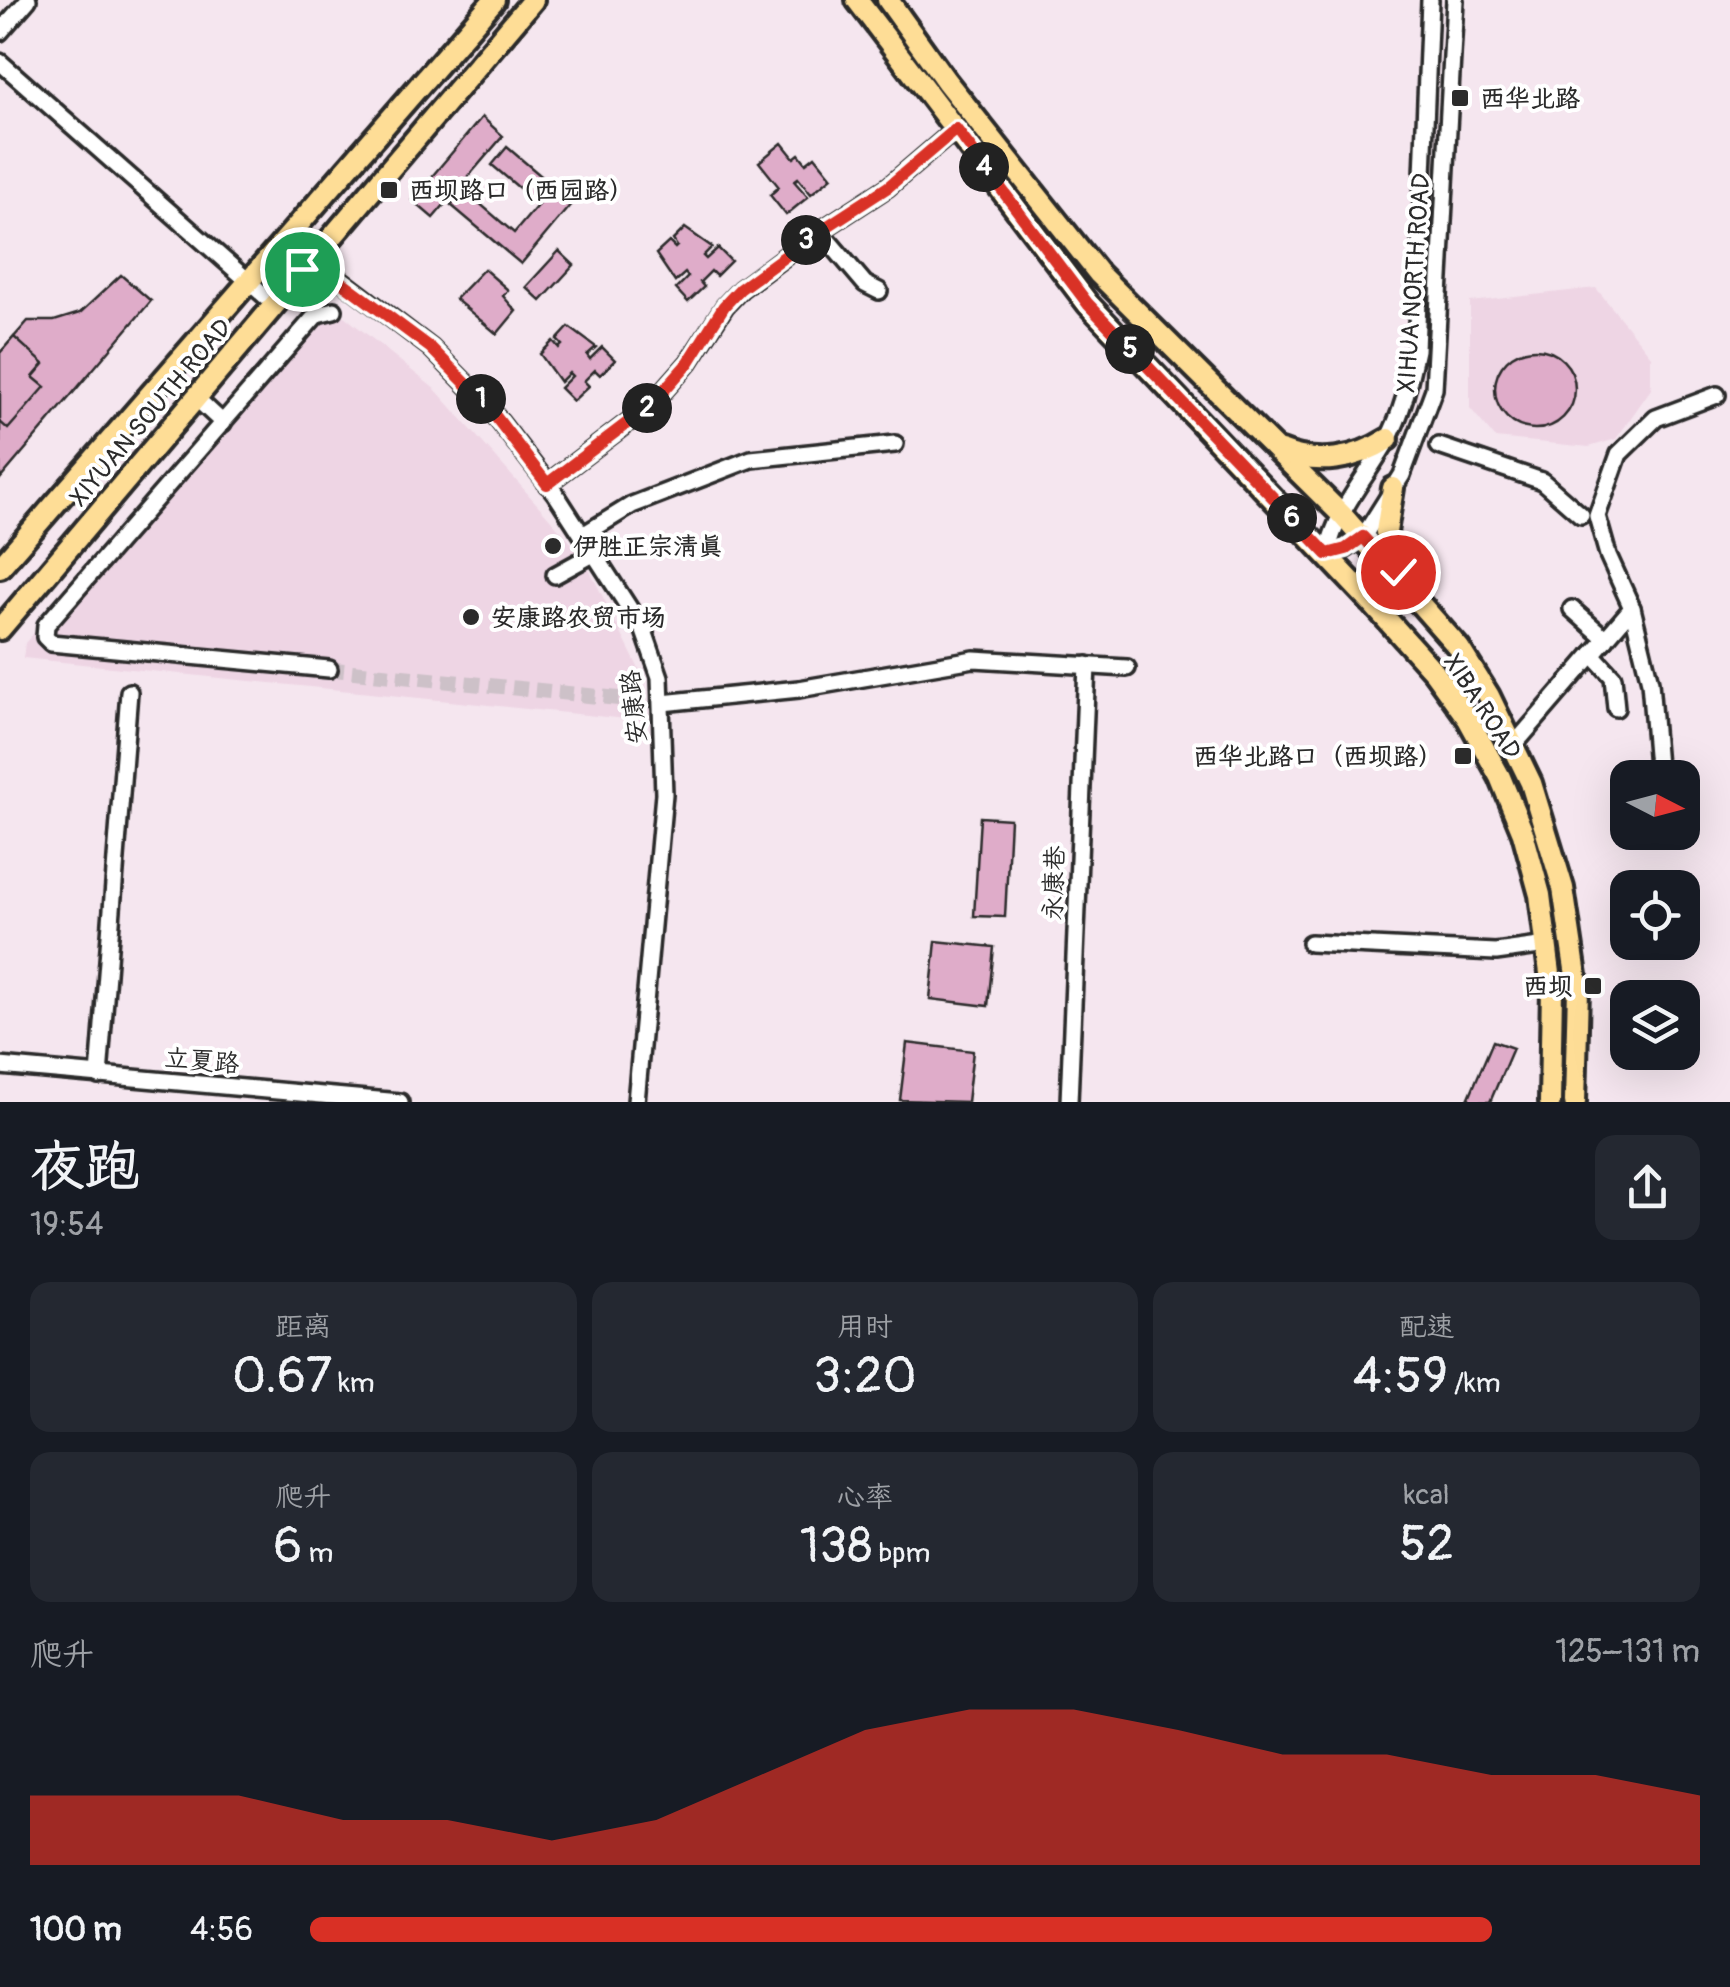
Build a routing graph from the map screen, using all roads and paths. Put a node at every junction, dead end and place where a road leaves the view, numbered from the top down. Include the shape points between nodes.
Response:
1 (28, 0) edge
2 (494, 0) edge
3 (533, 0) edge
4 (857, 0) edge
5 (888, 0) edge
6 (1430, 0) edge
7 (1455, 0) edge
8 (0, 32) edge
9 (0, 62) edge
10 (956, 129) junction
11 (820, 230) junction
12 (286, 238) junction
13 (311, 259) junction
14 (248, 282) junction
15 (880, 291) dead end
16 (273, 303) junction
17 (334, 310) dead end
18 (1717, 395) dead end
19 (195, 397) junction
20 (222, 423) junction
21 (1388, 439) junction
22 (895, 444) dead end
23 (1439, 446) dead end
24 (1274, 448) junction
25 (547, 484) junction
26 (1393, 488) junction
27 (1342, 515) junction
28 (1582, 515) dead end
29 (583, 535) junction
30 (1363, 537) junction
31 (596, 553) junction
32 (1327, 554) junction
33 (0, 567) edge
34 (554, 575) dead end
35 (1406, 584) junction
36 (1632, 608) junction
37 (1572, 609) dead end
38 (0, 629) edge
39 (1606, 639) junction
40 (1592, 654) junction
41 (1087, 665) junction
42 (1127, 668) dead end
43 (329, 670) tunnel mouth
44 (129, 692) dead end
45 (662, 704) junction
46 (1616, 708) dead end
47 (1514, 745) junction
48 (1656, 760) edge
49 (1310, 943) dead end
50 (1547, 946) junction
51 (0, 1066) edge
52 (99, 1076) junction
53 (400, 1102) edge
54 (636, 1102) edge
55 (1068, 1102) edge
56 (1550, 1102) edge
57 (1576, 1102) edge

1 - 8 street
2 - 12 main road, XIYUAN SOUTH ROAD
3 - 13 main road, XIYUAN SOUTH ROAD
4 - 10 main road, XIBA ROAD
5 - 24 main road, XIBA ROAD via 1099,274
6 - 21 street, XIHUA NORTH ROAD via 1416,350 1405,403
7 - 26 street, XIHUA NORTH ROAD via 1434,389
9 - 14 street
10 - 11 street via 888,187
10 - 32 main road, XIBA ROAD via 1088,304
11 - 15 street via 865,284
11 - 25 street via 740,289 651,405
12 - 13 street, 安康路
12 - 14 main road, XIYUAN SOUTH ROAD
13 - 16 main road, XIYUAN SOUTH ROAD
13 - 25 street, 安康路 via 431,348 486,404
14 - 16 street
14 - 33 main road, XIYUAN SOUTH ROAD
16 - 19 main road, XIYUAN SOUTH ROAD
17 - 20 street via 317,314
18 - 36 street via 1656,418 1619,454 1598,516
19 - 20 street
19 - 38 main road, XIYUAN SOUTH ROAD
20 - 43 street via 46,626 45,638
21 - 24 main road via 1337,459
21 - 27 street, XIHUA NORTH ROAD
22 - 29 street via 751,459 632,505
23 - 28 street via 1542,480
24 - 27 main road, XIBA ROAD
25 - 29 street, 安康路
26 - 30 street, XIHUA NORTH ROAD
26 - 35 main road via 1386,532
27 - 30 main road, XIBA ROAD
27 - 32 street, XIHUA NORTH ROAD
29 - 31 street, 安康路
30 - 32 street
30 - 35 main road, XIBA ROAD
31 - 34 street
31 - 45 street, 安康路 via 644,631
32 - 50 main road, XIBA ROAD via 1434,672 1476,733 1523,833
35 - 47 main road, XIBA ROAD via 1459,648
36 - 39 street
36 - 48 street via 1650,682
37 - 39 street
39 - 40 street
40 - 46 street via 1613,677
40 - 47 street
41 - 42 street
41 - 45 street via 974,659
41 - 55 street, 永康巷
44 - 52 street
45 - 54 street, 安康路 via 664,794
47 - 57 main road, XIBA ROAD via 1546,824 1572,938
49 - 50 street via 1496,952
50 - 56 main road, XIBA ROAD
51 - 52 street, 立夏路
52 - 53 street, 立夏路

